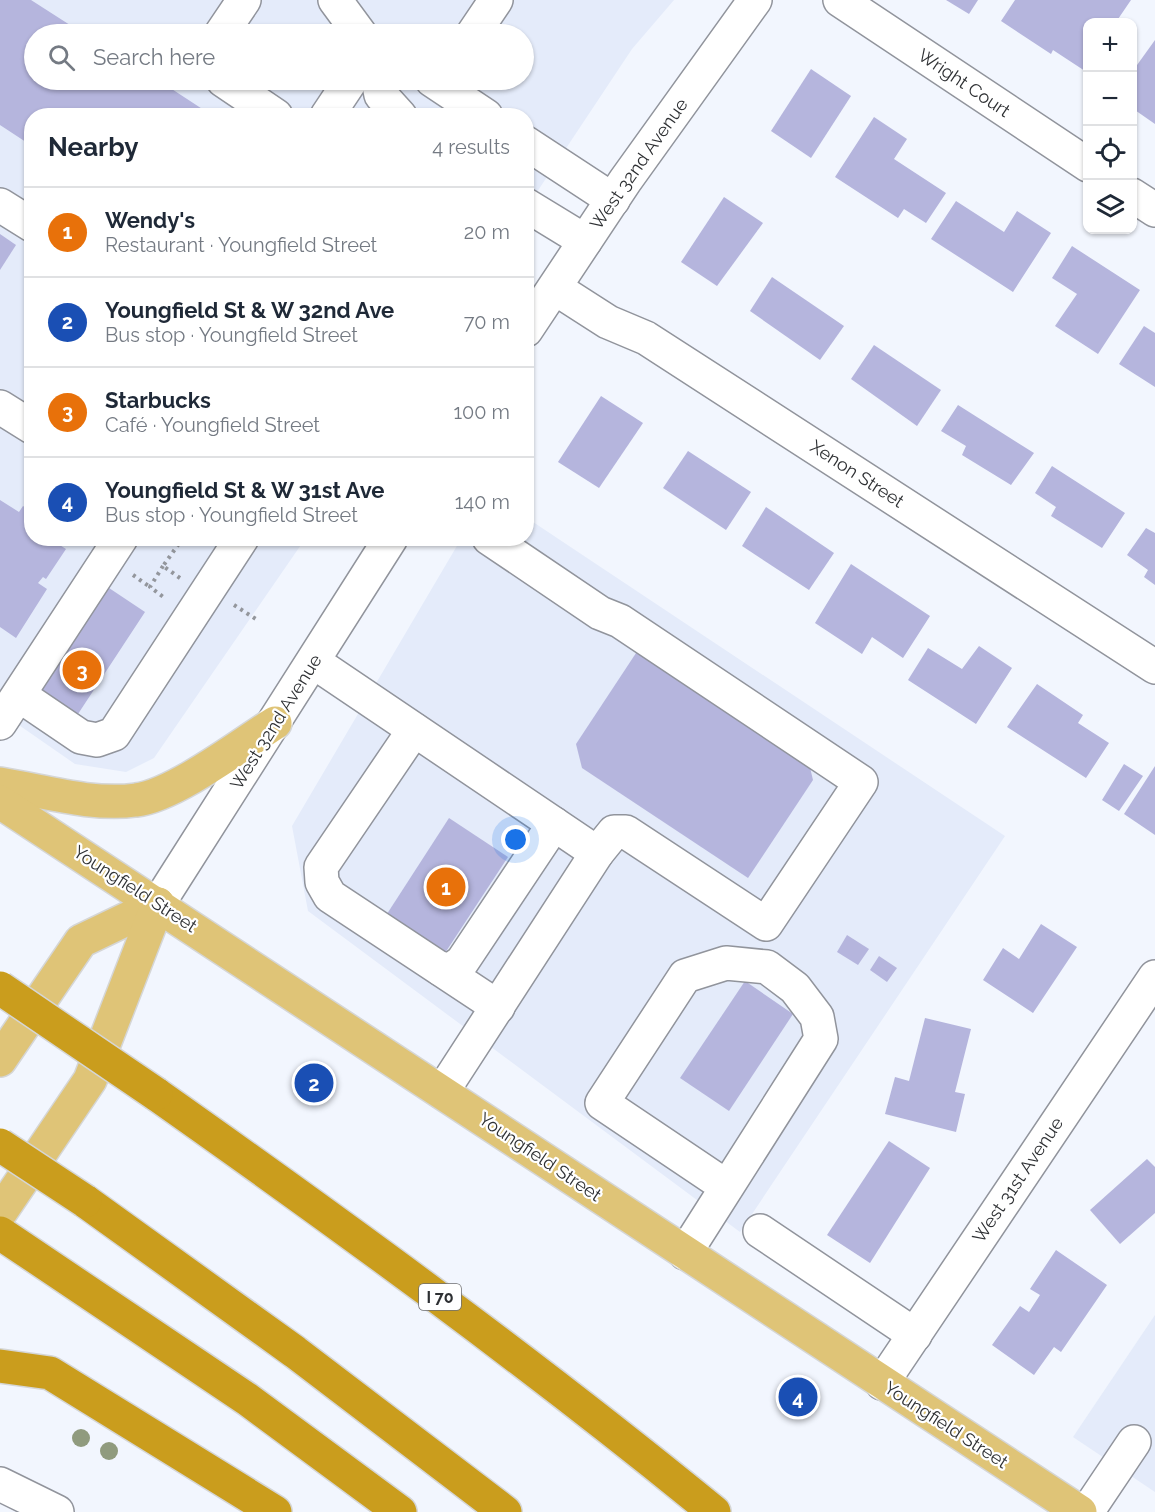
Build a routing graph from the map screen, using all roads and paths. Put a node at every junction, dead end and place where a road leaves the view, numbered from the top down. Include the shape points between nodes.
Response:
1 (244, 0) edge
2 (335, 0) edge
3 (496, 0) edge
4 (755, 0) edge
5 (840, 0) edge
6 (228, 24) edge
7 (353, 24) edge
8 (480, 24) edge
9 (237, 90) edge
10 (344, 90) edge
11 (380, 90) edge
12 (450, 90) edge
13 (264, 108) edge
14 (332, 108) edge
15 (393, 108) edge
16 (475, 108) edge
17 (534, 148) edge
18 (1083, 162) edge
19 (1137, 198) edge
20 (613, 200) junction
21 (0, 205) edge
22 (534, 210) edge
23 (1155, 210) edge
24 (24, 220) edge
25 (585, 241) junction
26 (555, 288) junction
27 (534, 318) edge
28 (0, 407) edge
29 (24, 422) edge
30 (116, 546) edge
31 (237, 546) edge
32 (384, 546) edge
33 (501, 546) edge
34 (314, 662) junction
35 (1155, 667) edge
36 (19, 695) junction
37 (0, 723) edge
38 (275, 723) junction
39 (414, 730) junction
40 (0, 784) edge
41 (0, 802) edge
42 (554, 824) junction
43 (597, 853) junction
44 (158, 904) junction
45 (441, 969) junction
46 (1155, 977) edge
47 (0, 988) edge
48 (498, 1007) junction
49 (0, 1060) edge
50 (442, 1092) junction
51 (0, 1145) edge
52 (727, 1187) junction
53 (0, 1213) edge
54 (760, 1231) dead end
55 (0, 1233) edge
56 (685, 1253) junction
57 (915, 1335) junction
58 (0, 1366) edge
59 (882, 1383) junction
60 (1134, 1442) dead end
61 (0, 1484) edge
62 (57, 1512) edge
63 (275, 1512) edge
64 (400, 1512) edge
65 (505, 1512) edge
66 (714, 1512) edge
67 (1080, 1512) edge
68 (1087, 1512) edge

1 - 6 street
2 - 7 street
3 - 8 street
4 - 20 street, West 32nd Avenue
5 - 18 street, Wright Court
9 - 13 street
10 - 14 street
11 - 15 street
12 - 16 street
17 - 20 street
19 - 23 street
20 - 25 street, West 32nd Avenue
21 - 24 street
22 - 25 street
25 - 26 street, West 32nd Avenue
26 - 27 street, West 32nd Avenue
26 - 35 street, Xenon Street via 608,322 646,338
28 - 29 street
30 - 36 street
31 - 36 street via 114,734 97,740 81,736
32 - 34 street, West 32nd Avenue
33 - 43 street via 861,782 766,924 626,832 614,832
34 - 38 street, West 32nd Avenue
34 - 39 street
36 - 37 street
38 - 40 main road via 168,790 137,800 89,799
38 - 44 street, West 32nd Avenue
39 - 42 street
39 - 45 street via 321,867 322,882 330,896
41 - 44 main road, Youngfield Street
42 - 43 street
42 - 45 street via 462,962 452,969
43 - 48 street
44 - 49 main road via 81,941
44 - 50 main road, Youngfield Street
44 - 53 main road, West 32nd Avenue via 90,1080
45 - 48 street
46 - 57 street, West 31st Avenue
47 - 66 highway, I 70, bridge via 444,1299
48 - 50 street
50 - 56 main road, Youngfield Street
51 - 65 highway, bridge via 295,1352
52 - 52 street via 821,1040 817,1017 795,988 767,967 726,963 685,976 602,1103
52 - 56 street
54 - 57 street
55 - 64 highway via 247,1399
56 - 59 main road, Youngfield Street
57 - 59 street, West 31st Avenue
58 - 63 highway via 50,1373
59 - 67 main road, Youngfield Street
60 - 68 street
61 - 62 street

